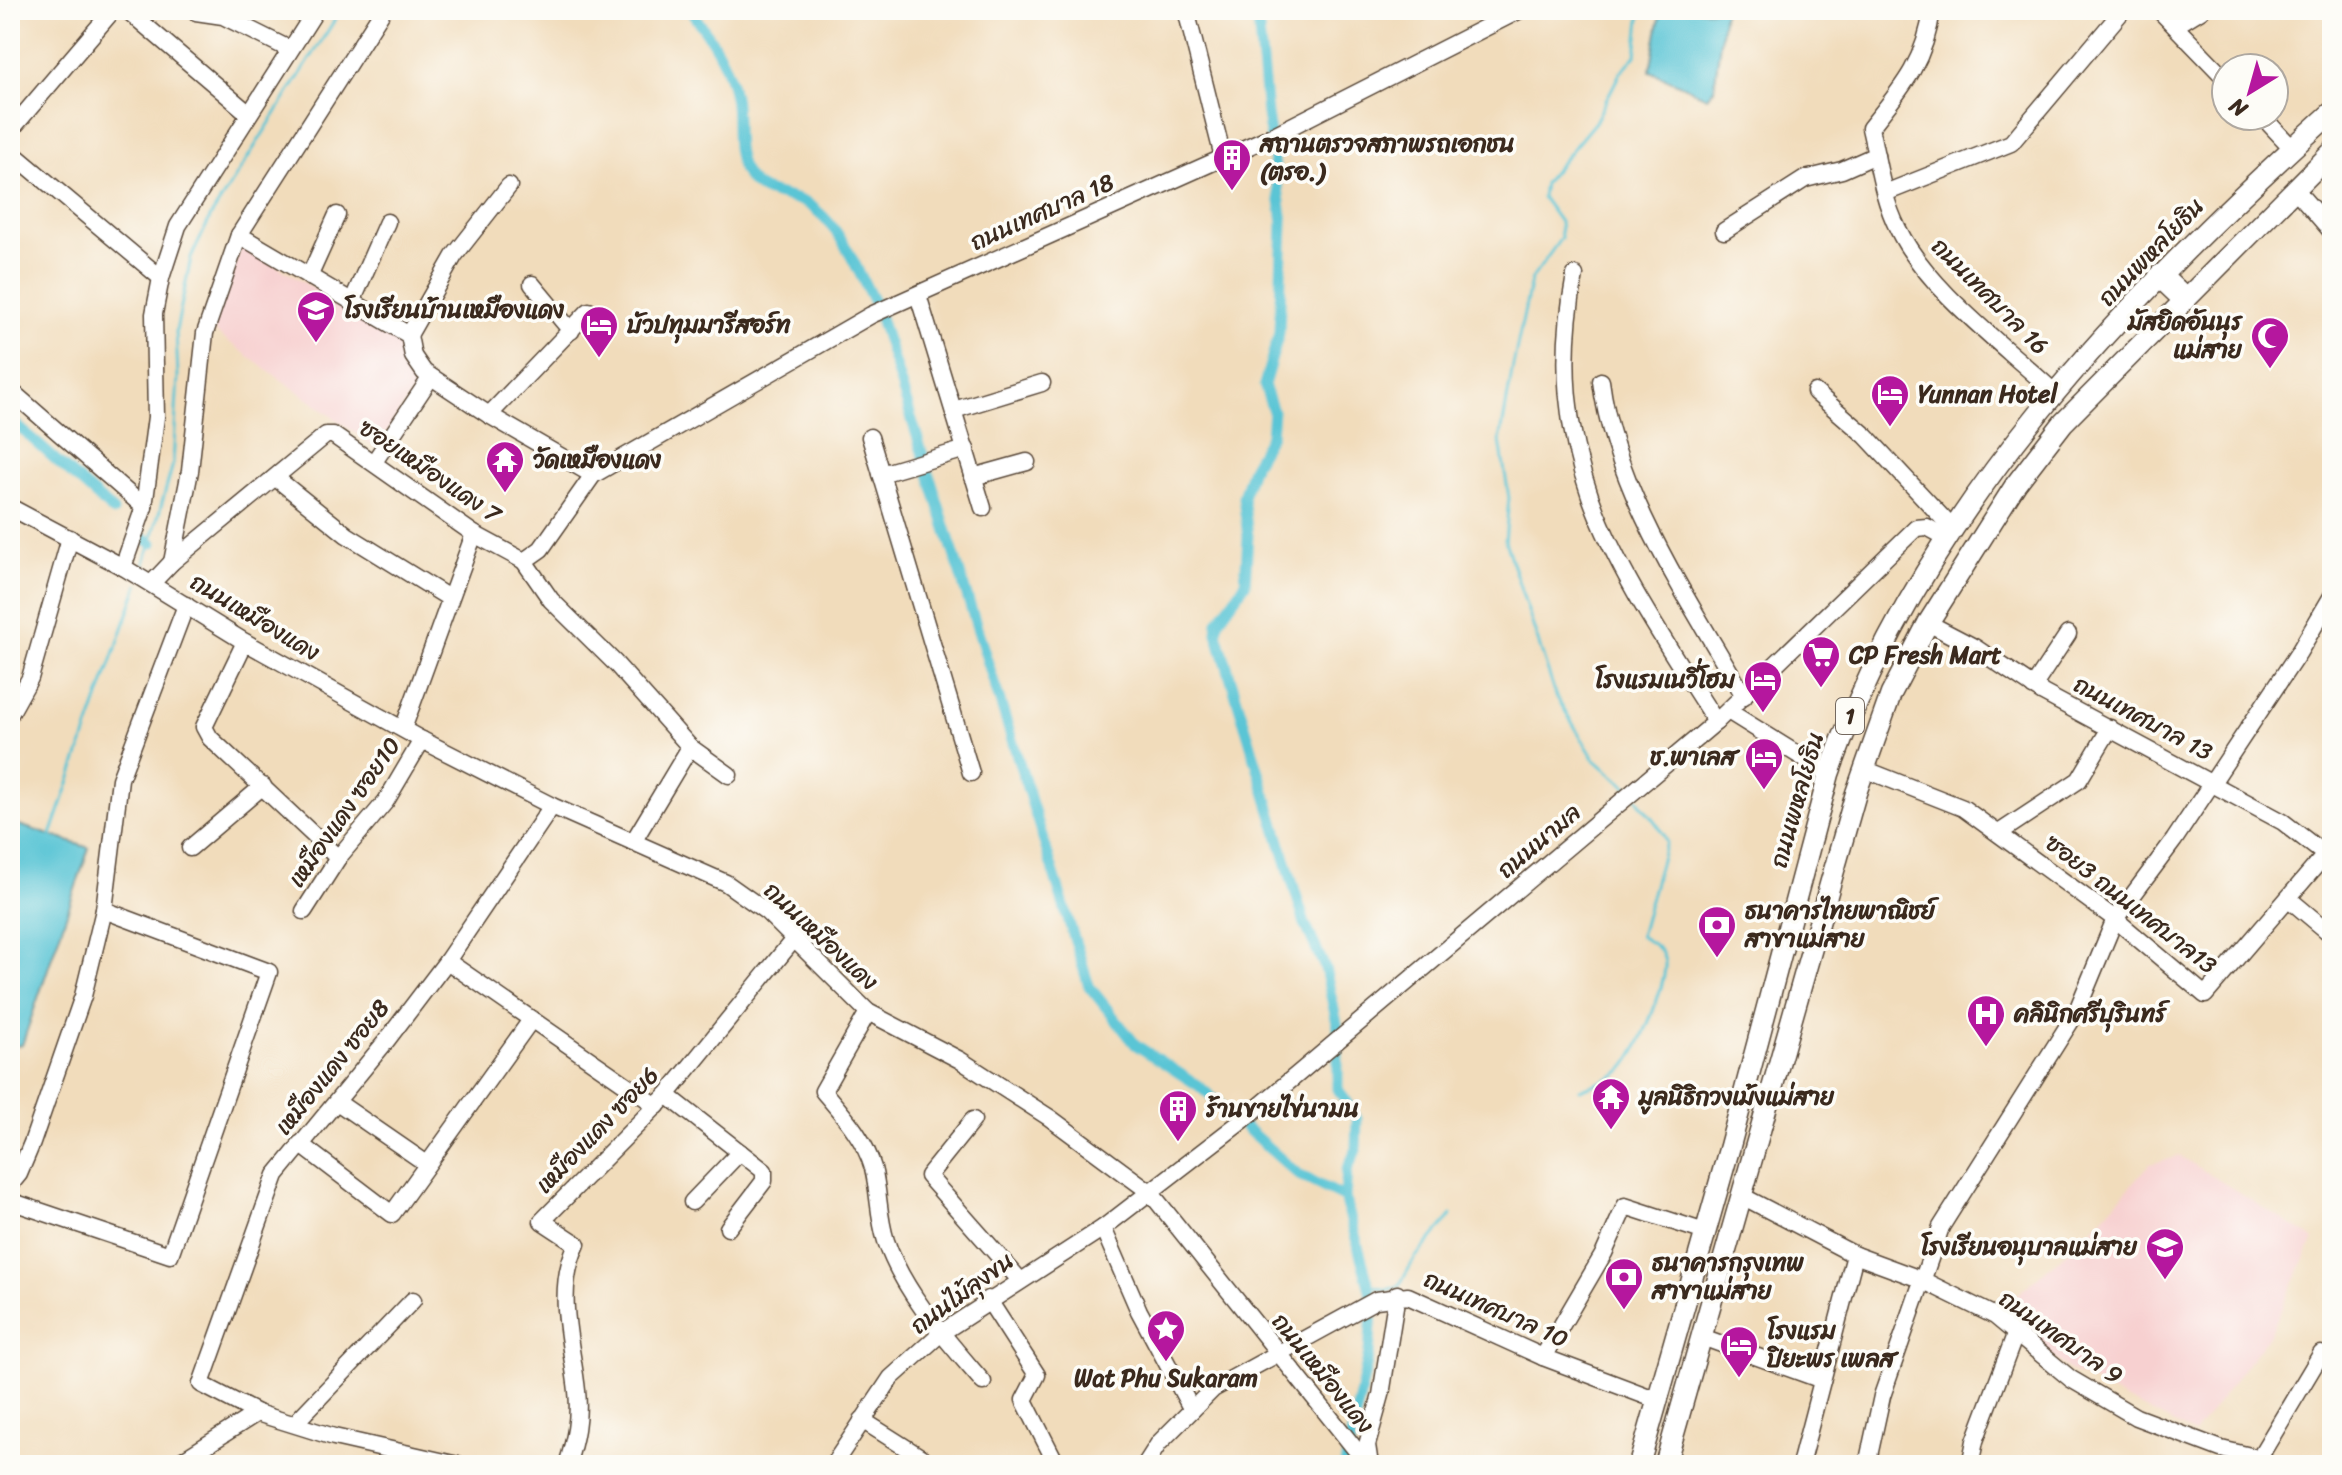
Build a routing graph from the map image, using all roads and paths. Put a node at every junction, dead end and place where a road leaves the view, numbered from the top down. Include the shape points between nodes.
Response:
1 (113, 10) edge
2 (127, 10) edge
3 (316, 10) edge
4 (383, 10) edge
5 (1186, 10) edge
6 (1520, 10) edge
7 (1932, 10) edge
8 (2123, 10) edge
9 (2159, 10) edge
10 (2201, 10) edge
11 (196, 12) edge
12 (2175, 26) junction
13 (289, 49) junction
14 (2210, 62) edge
15 (2332, 112) edge
16 (248, 113) junction
17 (10, 131) edge
18 (2277, 132) edge
19 (2292, 148) junction
20 (10, 151) edge
21 (2332, 152) edge
22 (1876, 155) junction
23 (1223, 157) junction
24 (509, 186) dead end
25 (2294, 188) junction
26 (1885, 193) junction
27 (337, 215) dead end
28 (387, 222) dead end
29 (1724, 231) dead end
30 (2332, 232) edge
31 (239, 235) junction
32 (1575, 275) dead end
33 (2160, 276) junction
34 (309, 277) junction
35 (161, 278) junction
36 (532, 284) dead end
37 (918, 295) junction
38 (2183, 298) junction
39 (352, 302) junction
40 (589, 311) dead end
41 (571, 331) junction
42 (409, 335) junction
43 (431, 377) junction
44 (1601, 381) dead end
45 (1042, 383) dead end
46 (10, 390) edge
47 (1815, 392) dead end
48 (2055, 393) junction
49 (954, 410) junction
50 (489, 415) junction
51 (870, 437) dead end
52 (966, 449) junction
53 (374, 462) junction
54 (1027, 462) dead end
55 (881, 474) junction
56 (593, 475) junction
57 (973, 477) junction
58 (276, 478) junction
59 (10, 507) edge
60 (144, 507) junction
61 (983, 508) dead end
62 (1950, 533) junction
63 (474, 534) junction
64 (70, 538) junction
65 (524, 561) junction
66 (172, 562) junction
67 (138, 575) junction
68 (2332, 596) edge
69 (449, 598) junction
70 (186, 605) junction
71 (1928, 623) junction
72 (2068, 634) dead end
73 (245, 642) junction
74 (2033, 687) junction
75 (1744, 696) junction
76 (10, 714) edge
77 (1722, 716) junction
78 (2110, 728) junction
79 (403, 729) junction
80 (422, 740) junction
81 (690, 747) junction
82 (1864, 769) junction
83 (971, 773) dead end
84 (1829, 774) junction
85 (729, 775) dead end
86 (2211, 781) junction
87 (263, 786) junction
88 (552, 806) junction
89 (1999, 833) junction
90 (633, 842) junction
91 (190, 848) dead end
92 (338, 858) junction
93 (2329, 858) edge
94 (2289, 899) junction
95 (104, 910) junction
96 (304, 911) dead end
97 (2115, 919) junction
98 (2332, 935) edge
99 (794, 939) junction
100 (447, 961) junction
101 (868, 1012) junction
102 (531, 1020) junction
103 (662, 1101) junction
104 (337, 1102) junction
105 (973, 1120) dead end
106 (300, 1144) junction
107 (740, 1152) junction
108 (427, 1164) junction
109 (10, 1185) edge
110 (1717, 1188) junction
111 (1150, 1192) junction
112 (1742, 1196) junction
113 (10, 1201) edge
114 (692, 1202) dead end
115 (728, 1228) dead end
116 (1103, 1228) junction
117 (1705, 1232) junction
118 (1729, 1239) junction
119 (1855, 1255) junction
120 (1019, 1279) junction
121 (1920, 1279) junction
122 (1386, 1297) junction
123 (988, 1299) junction
124 (413, 1300) dead end
125 (941, 1333) junction
126 (2015, 1335) junction
127 (1702, 1337) junction
128 (1276, 1353) junction
129 (1543, 1357) junction
130 (2332, 1358) edge
131 (1822, 1380) junction
132 (983, 1382) dead end
133 (1657, 1400) junction
134 (1192, 1410) junction
135 (257, 1413) junction
136 (862, 1420) junction
137 (294, 1424) junction
138 (2265, 1461) edge
139 (1367, 1464) edge
140 (175, 1465) edge
141 (458, 1465) edge
142 (567, 1465) edge
143 (833, 1465) edge
144 (933, 1465) edge
145 (1057, 1465) edge
146 (1145, 1465) edge
147 (1639, 1465) edge
148 (1665, 1465) edge
149 (1800, 1465) edge
150 (1867, 1465) edge
151 (1970, 1465) edge

1 - 17 street
2 - 16 street
3 - 13 street
4 - 31 street
5 - 23 street
6 - 23 street, ถนนเทศบาล 18
7 - 22 street, ถนนเทศบาล 16 via 1914,72 1870,128
8 - 26 street via 2011,143
9 - 12 street
10 - 12 street
11 - 13 street via 223,16
12 - 14 street
13 - 16 street
15 - 19 main road, ถนนพหลโยธิน / 1
16 - 35 street via 178,226
18 - 19 street
19 - 33 main road, ถนนพหลโยธิน / 1
20 - 35 street
21 - 25 main road, 1
22 - 26 street, ถนนเทศบาล 16
22 - 29 street via 1805,179
23 - 37 street, ถนนเทศบาล 18
24 - 42 street via 454,256
25 - 30 street
25 - 38 main road, 1
26 - 48 street, ถนนเทศบาล 16 via 1897,227 1930,276
27 - 34 street
28 - 39 street
31 - 34 street
31 - 66 street via 205,333 190,471
32 - 77 street via 1566,365 1580,465 1609,548
33 - 38 highway
33 - 48 main road, ถนนพหลโยธิน / 1
34 - 39 street
35 - 60 street via 154,314 156,417
36 - 41 street
37 - 49 street
37 - 56 street, ถนนเทศบาล 18 via 878,312
38 - 71 main road, 1 via 2063,423 2016,484
39 - 42 street
40 - 41 street
41 - 50 street
42 - 43 street via 417,364
43 - 50 street
43 - 53 street
44 - 75 street via 1606,421 1628,481
45 - 49 street
46 - 60 street
47 - 62 street via 1866,436
48 - 62 main road, ถนนพหลโยธิน / 1
49 - 52 street
50 - 56 street
51 - 55 street
52 - 55 street
52 - 57 street
53 - 58 street, ซอยเหมืองแดง 7 via 343,439 326,435
53 - 63 street, ซอยเหมืองแดง 7
54 - 57 street
55 - 83 street
56 - 65 street via 541,549
57 - 61 street
58 - 66 street, ซอยเหมืองแดง 7
58 - 69 street via 347,535
59 - 64 street, ถนนเหมืองแดง
60 - 67 street
62 - 75 street, ถนนนามล via 1916,528
62 - 84 main road, ถนนพหลโยธิน / 1 via 1880,652
63 - 65 street, ซอยเหมืองแดง 7
63 - 69 street
64 - 67 street, ถนนเหมืองแดง
64 - 76 street via 30,678
65 - 81 street via 551,600
66 - 67 street, ซอยเหมืองแดง 7
67 - 70 street, ถนนเหมืองแดง
68 - 86 street
69 - 79 street
70 - 73 street, ถนนเหมืองแดง
70 - 95 street via 120,779
71 - 74 street, ถนนเทศบาล 13
71 - 82 main road, 1 via 1891,694
72 - 74 street
73 - 79 street, ถนนเหมืองแดง
73 - 87 street via 204,727
74 - 78 street, ถนนเทศบาล 13
75 - 77 street, ถนนนามล
77 - 84 street
77 - 111 street, ถนนนามล via 1344,1038
78 - 86 street, ถนนเทศบาล 13
78 - 89 street via 2072,786
79 - 80 street, ถนนเหมืองแดง
80 - 88 street, ถนนเหมืองแดง
80 - 92 street, เหมืองแดง ซอย10 via 386,801
81 - 85 street
81 - 90 street
82 - 89 street, ซอย3 ถนนเทศบาล13 via 1963,808
82 - 112 main road, 1
84 - 110 main road, ถนนพหลโยธิน / 1
86 - 93 street, ถนนเทศบาล 13 via 2283,822
86 - 97 street
87 - 91 street
87 - 92 street
88 - 90 street, ถนนเหมืองแดง
88 - 100 street, เหมืองแดง ซอย8
89 - 97 street, ซอย3 ถนนเทศบาล13
90 - 99 street, ถนนเหมืองแดง via 726,883
92 - 96 street, เหมืองแดง ซอย10
93 - 94 street, ซอย3 ถนนเทศบาล13
94 - 97 street, ซอย3 ถนนเทศบาล13 via 2205,995
94 - 98 street
95 - 109 street via 78,1011 32,1143
95 - 113 street via 269,972 170,1255
97 - 121 street via 2076,1013 1941,1227
99 - 101 street, ถนนเหมืองแดง
99 - 103 street, เหมืองแดง ซอย6
100 - 102 street
100 - 104 street, เหมืองแดง ซอย8
101 - 111 street, ถนนเหมืองแดง via 960,1060
101 - 125 street via 823,1091 857,1131 872,1166 886,1241
102 - 103 street
102 - 108 street
103 - 107 street
103 - 142 street, เหมืองแดง ซอย6 via 542,1221 577,1244 565,1284 577,1393 577,1432
104 - 106 street, เหมืองแดง ซอย8
104 - 108 street
105 - 120 street via 928,1176
106 - 108 street via 392,1214
106 - 135 street, เหมืองแดง ซอย8 via 267,1192 201,1384
107 - 114 street
107 - 115 street via 766,1176
110 - 112 main road
110 - 117 main road, ถนนพหลโยธิน / 1
111 - 116 street, ถนนไม้ลุงขน
111 - 128 street, ถนนเหมืองแดง
112 - 118 main road, 1
112 - 119 street, ถนนเทศบาล 9
116 - 120 street, ถนนไม้ลุงขน
116 - 134 street via 1139,1311
117 - 118 main road
117 - 129 street via 1625,1206
117 - 133 main road, ถนนพหลโยธิน / 1
118 - 127 main road, 1
119 - 121 street, ถนนเทศบาล 9
119 - 131 street
120 - 123 street, ถนนไม้ลุงขน
121 - 126 street, ถนนเทศบาล 9 via 1995,1316
121 - 150 street via 1882,1396
122 - 128 street
122 - 129 street, ถนนเทศบาล 10 via 1408,1296
122 - 139 street via 1381,1395
123 - 125 street, ถนนไม้ลุงขน
123 - 145 street via 1037,1375 1024,1400
124 - 137 street
125 - 132 street
125 - 136 street, ถนนไม้ลุงขน via 891,1378
126 - 138 street, ถนนเทศบาล 9 via 2071,1379 2136,1417
126 - 151 street
127 - 131 street
127 - 148 main road, 1
128 - 134 street via 1213,1389
128 - 139 street, ถนนเหมืองแดง
129 - 133 street, ถนนเทศบาล 10
130 - 138 street via 2321,1354
131 - 149 street
133 - 147 main road, ถนนพหลโยธิน / 1
134 - 146 street
135 - 137 street
135 - 140 street
136 - 143 street, ถนนไม้ลุงขน
136 - 144 street
137 - 141 street

